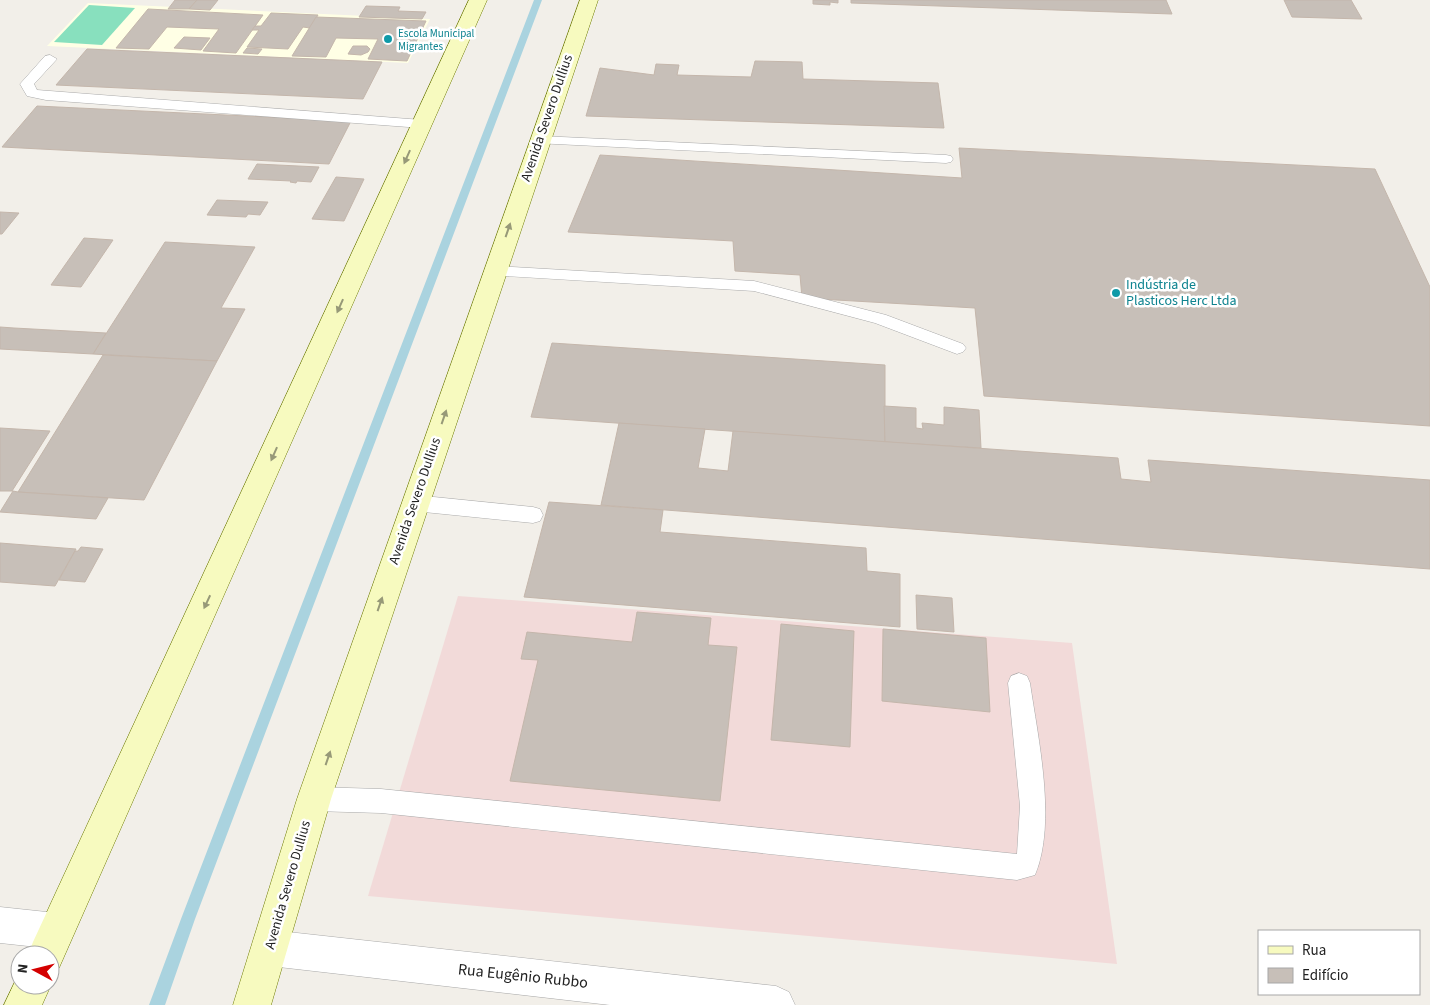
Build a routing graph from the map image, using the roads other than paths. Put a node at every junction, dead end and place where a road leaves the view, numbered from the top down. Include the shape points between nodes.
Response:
1 (478, 0) edge
2 (588, 0) edge
3 (50, 59) dead end
4 (422, 124) junction
5 (540, 140) junction
6 (946, 158) dead end
7 (495, 271) junction
8 (957, 348) dead end
9 (414, 503) junction
10 (534, 515) dead end
11 (1019, 683) dead end
12 (314, 799) junction
13 (0, 926) edge
14 (51, 943) edge
15 (270, 948) junction
16 (252, 1005) edge
17 (776, 1005) edge

1 - 4 main road
2 - 5 main road, Avenida Severo Dullius
3 - 4 lane via 27,84 32,93
4 -> 14 main road
5 - 6 lane
7 -> 5 main road, Avenida Severo Dullius
7 - 8 lane via 754,286 880,319
9 -> 7 main road, Avenida Severo Dullius
9 - 10 lane
12 -> 9 main road, Avenida Severo Dullius
11 - 12 lane via 1032,813 1030,859 1026,866 1017,868 381,801
12 - 15 main road, Avenida Severo Dullius
13 - 14 street
15 - 16 main road, Avenida Severo Dullius
15 - 17 street, Rua Eugênio Rubbo

